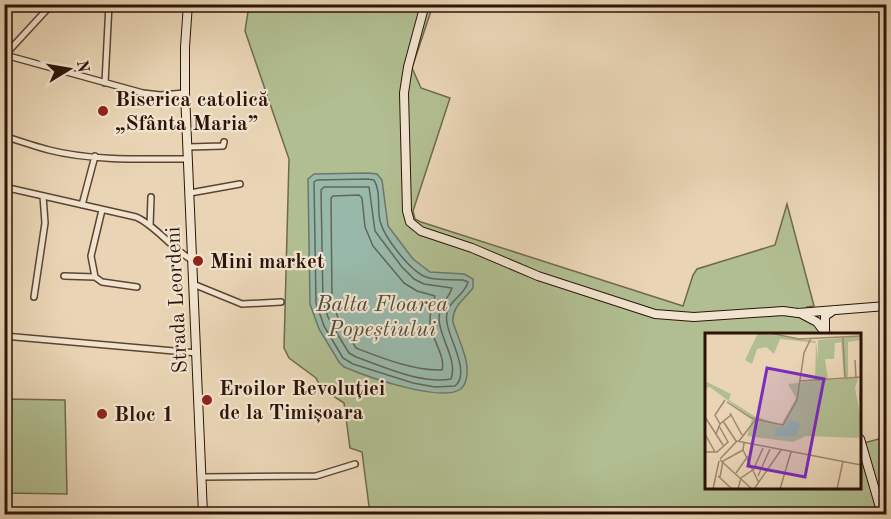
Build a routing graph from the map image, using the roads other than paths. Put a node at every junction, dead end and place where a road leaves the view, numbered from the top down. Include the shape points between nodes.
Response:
1 (52, 4) edge
2 (109, 4) edge
3 (188, 4) edge
4 (425, 4) edge
5 (5, 56) edge
6 (4, 75) edge
7 (105, 83) junction
8 (185, 93) junction
9 (4, 136) edge
10 (224, 142) dead end
11 (188, 147) junction
12 (96, 156) junction
13 (188, 159) junction
14 (240, 184) dead end
15 (4, 187) edge
16 (190, 193) junction
17 (43, 196) junction
18 (151, 197) dead end
19 (82, 205) junction
20 (102, 210) junction
21 (150, 226) junction
22 (192, 260) junction
23 (64, 276) dead end
24 (95, 277) junction
25 (193, 284) junction
26 (137, 288) dead end
27 (34, 297) dead end
28 (281, 302) dead end
29 (886, 306) edge
30 (820, 316) junction
31 (826, 333) edge
32 (4, 336) edge
33 (197, 353) junction
34 (861, 442) edge
35 (355, 464) dead end
36 (202, 477) junction
37 (203, 514) edge
38 (882, 514) edge

1 - 5 street
2 - 7 street
3 - 8 street, Strada Leordeni
4 - 30 street via 404,93 407,211 414,228 537,276 655,314 686,317 783,311
5 - 6 street
5 - 7 street
7 - 8 street via 150,95
8 - 11 street, Strada Leordeni
9 - 12 street via 50,151
10 - 11 street via 223,146
11 - 13 street, Strada Leordeni
12 - 13 street
12 - 19 street
13 - 16 street, Strada Leordeni
14 - 16 street
15 - 17 street
16 - 22 street, Strada Leordeni
17 - 19 street
17 - 27 street via 45,223
18 - 21 street
19 - 20 street
20 - 21 street via 136,217
20 - 24 street via 92,256
21 - 22 street
22 - 25 street, Strada Leordeni
23 - 24 street
24 - 26 street via 102,282
25 - 28 street via 242,304
25 - 33 street, Strada Leordeni
29 - 30 street via 839,309
30 - 31 street
32 - 33 street
33 - 36 street, Strada Leordeni
34 - 38 street
35 - 36 street via 316,476
36 - 37 street, Strada Leordeni

